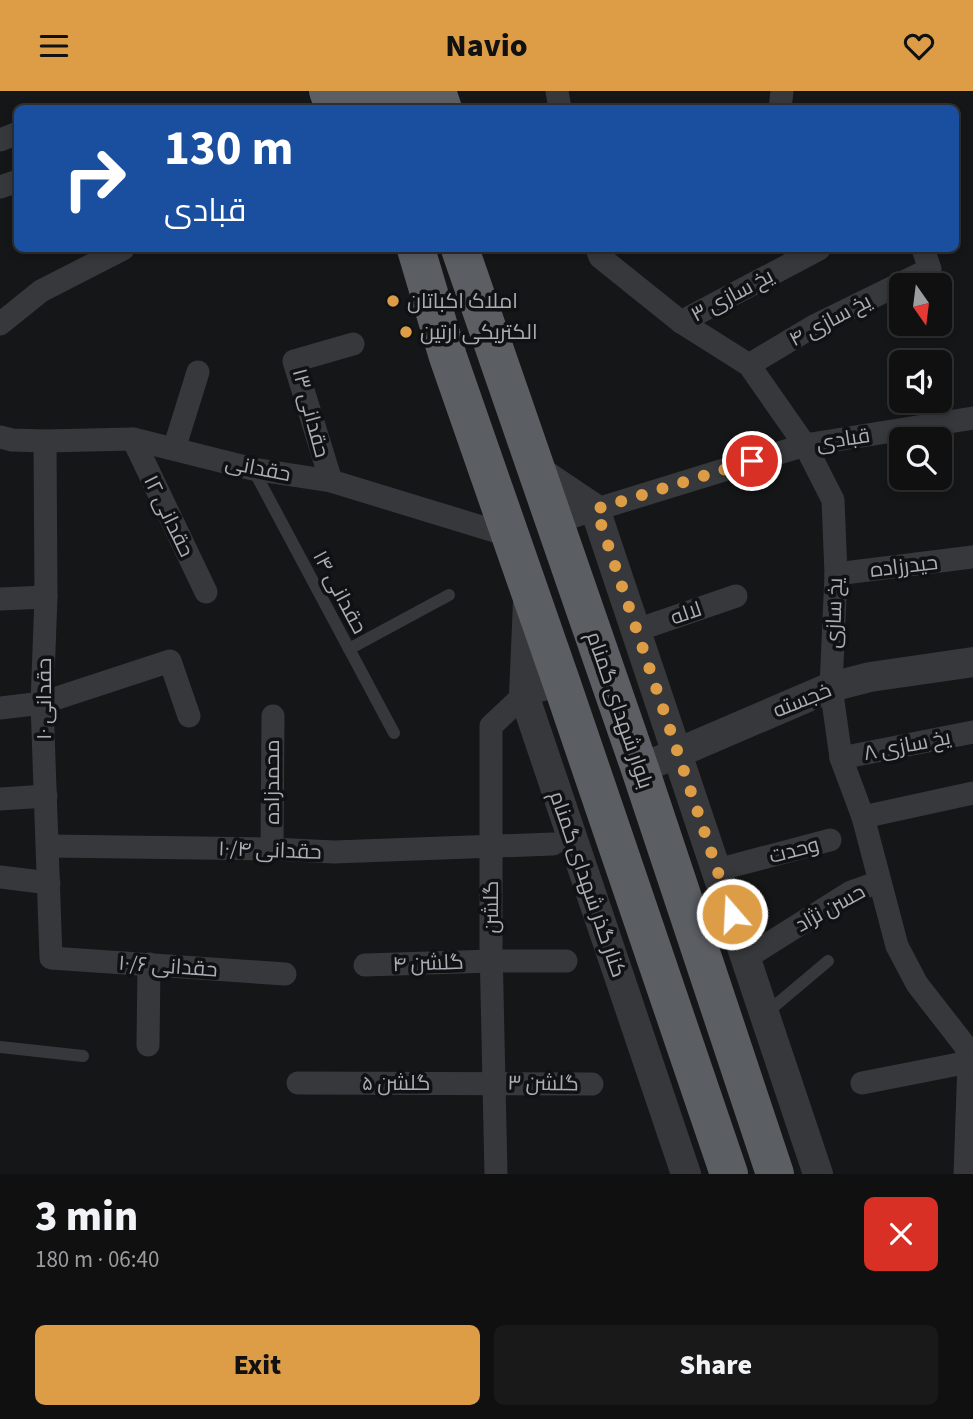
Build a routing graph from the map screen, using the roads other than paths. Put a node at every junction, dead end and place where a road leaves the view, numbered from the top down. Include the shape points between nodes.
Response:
1 (117, 252) edge
2 (396, 252) edge
3 (417, 252) edge
4 (461, 252) edge
5 (476, 252) edge
6 (598, 252) edge
7 (814, 252) edge
8 (924, 252) edge
9 (681, 322) junction
10 (0, 324) edge
11 (492, 341) junction
12 (353, 344) dead end
13 (448, 357) junction
14 (749, 365) junction
15 (198, 372) dead end
16 (973, 418) edge
17 (0, 437) edge
18 (132, 439) junction
19 (45, 441) junction
20 (804, 445) junction
21 (174, 449) junction
22 (253, 469) junction
23 (537, 470) junction
24 (331, 481) junction
25 (596, 509) junction
26 (555, 522) junction
27 (511, 536) junction
28 (973, 557) edge
29 (836, 574) junction
30 (529, 587) junction
31 (206, 592) dead end
32 (449, 595) dead end
33 (736, 596) dead end
34 (46, 597) junction
35 (0, 599) edge
36 (637, 630) junction
37 (349, 649) junction
38 (973, 661) edge
39 (562, 684) junction
40 (831, 687) junction
41 (524, 695) junction
42 (42, 703) junction
43 (0, 708) edge
44 (189, 716) dead end
45 (273, 716) dead end
46 (973, 732) edge
47 (394, 733) dead end
48 (678, 753) junction
49 (842, 758) junction
50 (640, 769) junction
51 (973, 793) edge
52 (46, 796) junction
53 (0, 799) edge
54 (863, 817) junction
55 (830, 840) dead end
56 (553, 845) dead end
57 (48, 846) junction
58 (491, 847) junction
59 (272, 849) junction
60 (717, 870) junction
61 (0, 877) edge
62 (879, 882) junction
63 (49, 883) junction
64 (51, 958) joint
65 (746, 958) junction
66 (492, 961) junction
67 (566, 961) dead end
68 (828, 961) dead end
69 (149, 964) junction
70 (365, 965) dead end
71 (285, 974) dead end
72 (712, 982) junction
73 (668, 998) junction
74 (765, 1014) junction
75 (148, 1045) dead end
76 (0, 1047) edge
77 (970, 1054) edge
78 (83, 1056) dead end
79 (298, 1083) dead end
80 (494, 1083) junction
81 (862, 1083) dead end
82 (592, 1084) dead end
83 (496, 1174) edge
84 (686, 1174) edge
85 (729, 1174) edge
86 (775, 1174) edge
87 (818, 1174) edge
88 (965, 1174) edge

1 - 10 street via 41,291
2 - 13 highway
3 - 13 highway
4 - 11 highway, بلوار شهدای گمنام
5 - 11 highway
6 - 9 street, یخ سازی
7 - 9 street, یخ سازی ۳
8 - 14 street, یخ سازی ۴ via 930,269 814,326
9 - 14 street, یخ سازی
11 - 23 highway, بلوار شهدای گمنام
12 - 24 street, حقدانی ۱۳ via 294,361
13 - 27 highway
14 - 20 street, یخ سازی
15 - 21 street
16 - 20 street, قبادی
17 - 19 street, حقدانی
18 - 19 street, حقدانی
18 - 21 street, حقدانی
18 - 31 street, حقدانی ۱۲
19 - 34 street, حقدانی ۱۰
20 - 25 street, قبادی
20 - 29 street, یخ سازی via 833,500
21 - 22 street, حقدانی
22 - 24 street, حقدانی
22 - 37 lane, حقدانی ۱۴
23 - 25 street
23 - 26 highway, بلوار شهدای گمنام
24 - 27 street, حقدانی
25 - 26 street, قبادی
25 - 36 street
26 - 50 highway, بلوار شهدای گمنام
27 - 30 highway
28 - 29 street, حیدرزاده
29 - 40 street, یخ سازی
30 - 39 highway
30 - 41 street, کنار گذر شهدای گمنام
32 - 37 lane
33 - 36 street, لاله
34 - 35 street
34 - 42 street, حقدانی ۱۰
36 - 48 street
37 - 47 lane, حقدانی ۱۴
38 - 40 street, خجسته
39 - 41 street, گلشن
39 - 73 highway
40 - 48 street, خجسته
40 - 49 street, یخ سازی
41 - 58 street, گلشن via 491,726
41 - 84 street, کنار گذر شهدای گمنام
42 - 43 street
42 - 44 street via 170,661
42 - 52 street, حقدانی ۱۰
45 - 59 street, محمدزاده
46 - 49 street, یخ سازی ۸
48 - 50 street, خجسته
48 - 60 street
49 - 54 street, یخ سازی
50 - 72 highway, بلوار شهدای گمنام
51 - 54 street
52 - 53 street
52 - 57 street, حقدانی ۱۰
54 - 62 street, یخ سازی
55 - 60 street, وحدت
56 - 58 street, حقدانی ۱۰/۴
57 - 59 street, حقدانی ۱۰/۴
57 - 63 street, حقدانی ۱۰
58 - 59 street, حقدانی ۱۰/۴ via 334,852
58 - 66 street, گلشن
60 - 65 street
61 - 63 street
62 - 65 street, حسن نژاد via 851,892
62 - 77 street, یخ سازی via 897,946 917,984
63 - 64 street, حقدانی ۱۰
64 - 69 street, حقدانی ۱۰/۶
65 - 74 street
66 - 67 street, گلشن ۴
66 - 70 street, گلشن ۴
66 - 80 street, گلشن
68 - 74 lane
69 - 71 street, حقدانی ۱۰/۶
69 - 75 street
72 - 73 highway
72 - 86 highway, بلوار شهدای گمنام
73 - 85 highway
74 - 87 street
76 - 78 lane
77 - 81 street
77 - 88 street
79 - 80 street, گلشن ۵
80 - 82 street, گلشن ۳
80 - 83 street, گلشن

